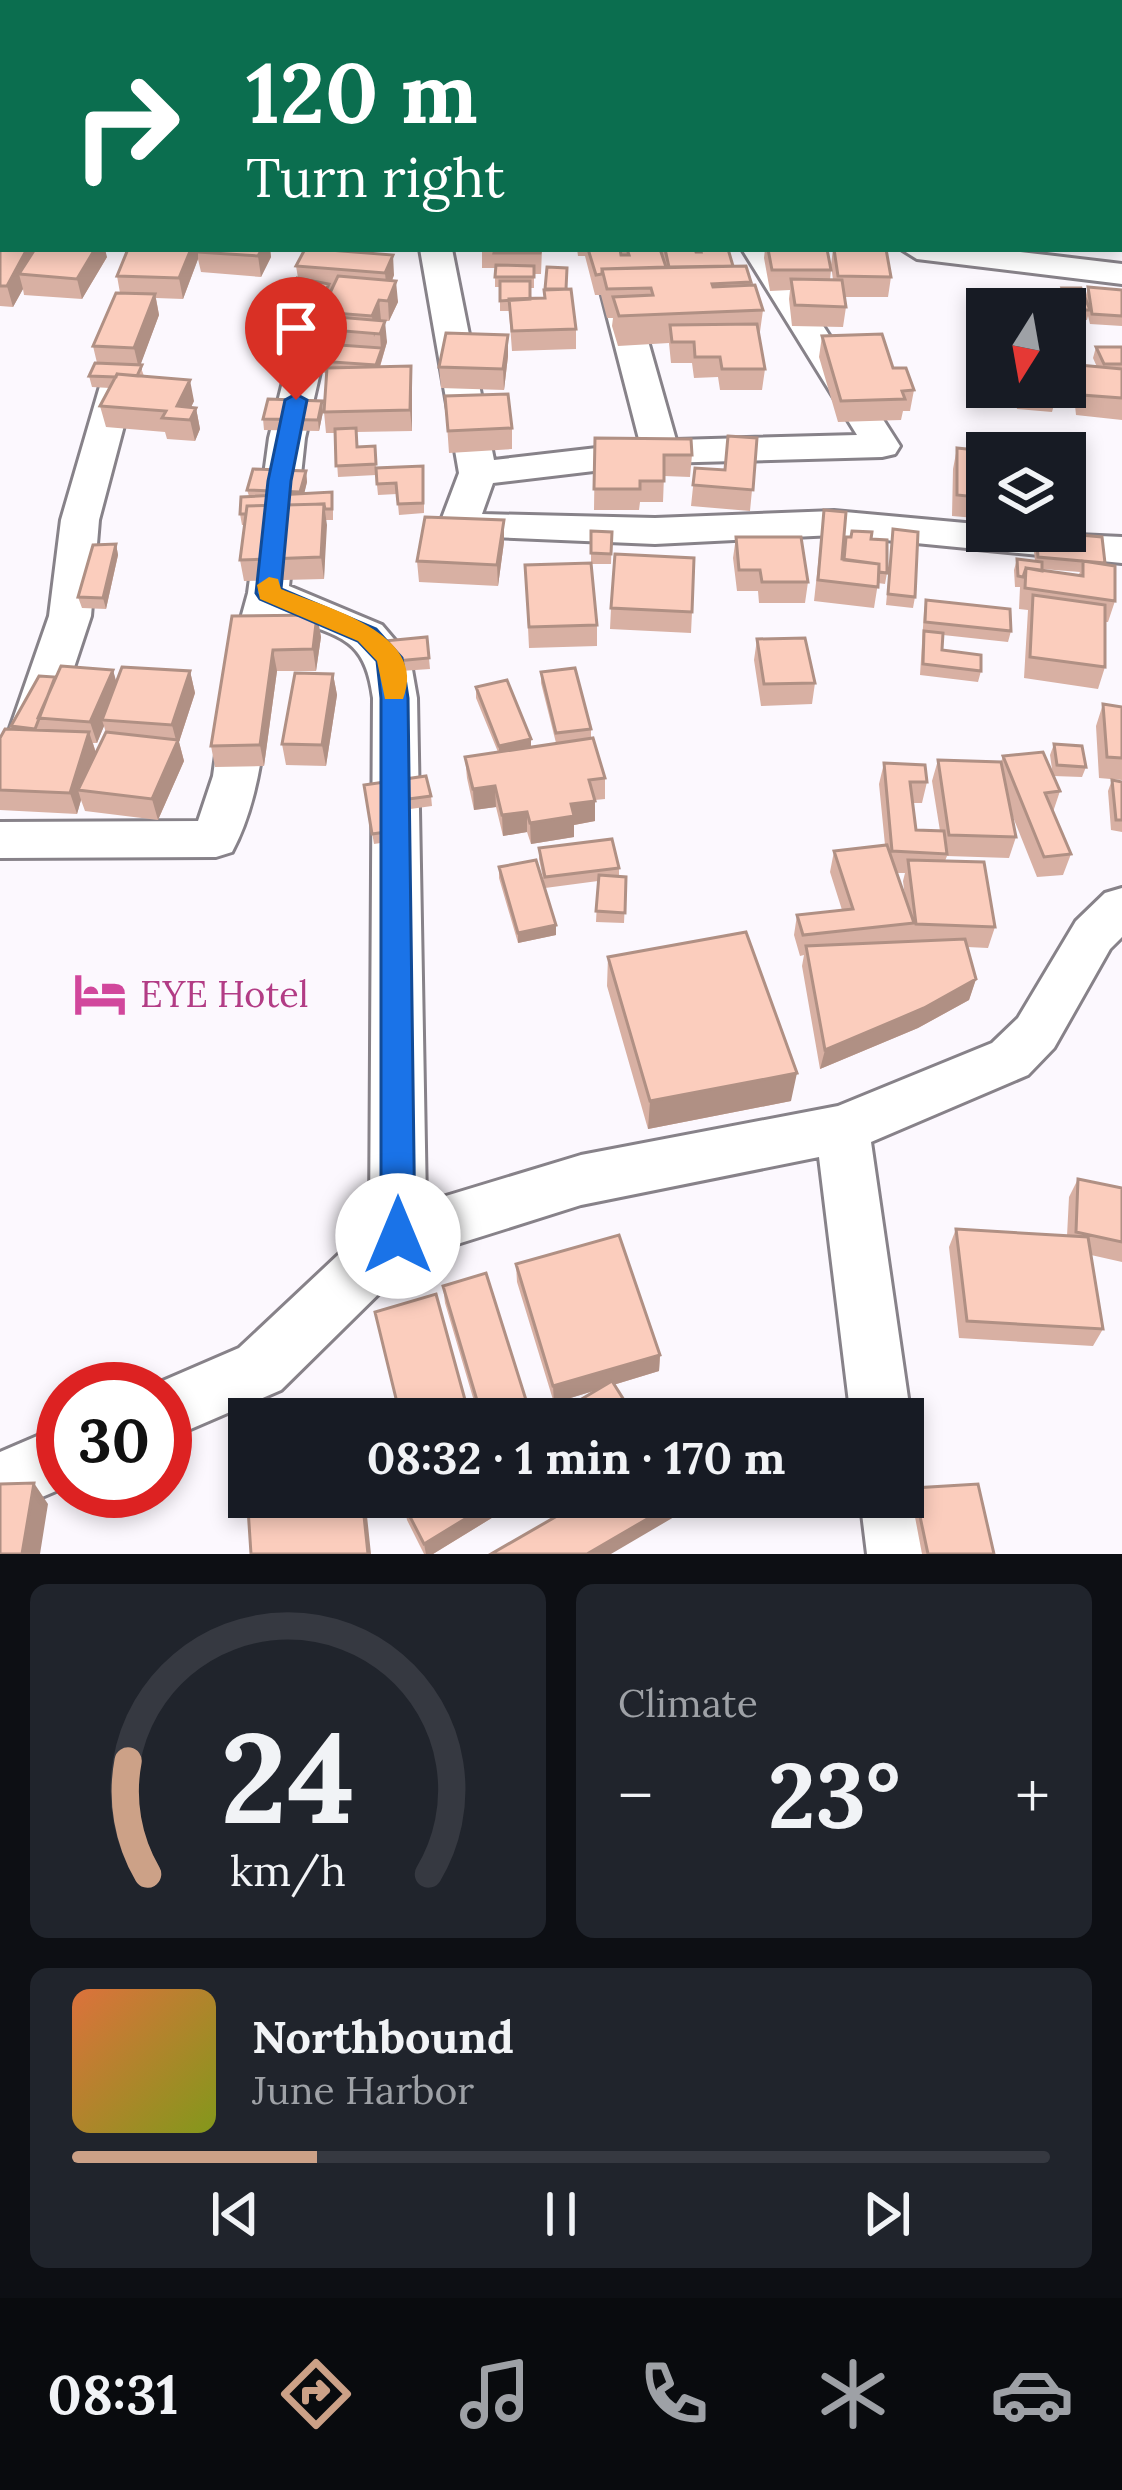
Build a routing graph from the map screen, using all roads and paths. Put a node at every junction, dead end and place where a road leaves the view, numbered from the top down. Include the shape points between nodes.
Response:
1 (331, 252) edge
2 (437, 252) edge
3 (607, 252) edge
4 (760, 252) edge
5 (942, 252) edge
6 (1122, 274) edge
7 (134, 335) edge
8 (661, 452) junction
9 (478, 473) junction
10 (1122, 550) edge
11 (268, 593) junction
12 (19, 768) edge
13 (2, 826) edge
14 (1122, 907) edge
15 (842, 1129) junction
16 (398, 1236) junction
17 (192, 1398) edge
18 (878, 1398) edge
19 (36, 1468) edge
20 (0, 1484) edge
21 (895, 1518) edge
22 (899, 1554) edge

1 - 11 street via 287,438
2 - 9 street
3 - 8 street
4 - 8 street via 882,446
5 - 6 street
7 - 12 street via 80,520 70,616
8 - 9 street
9 - 10 street via 458,526 656,531 834,523
11 - 13 street via 216,839
11 - 16 street via 367,635 389,658
14 - 15 street via 1093,935 1036,1033 1010,1059
15 - 16 street via 580,1180
15 - 18 street
16 - 17 street via 260,1369
19 - 20 street
21 - 22 street

